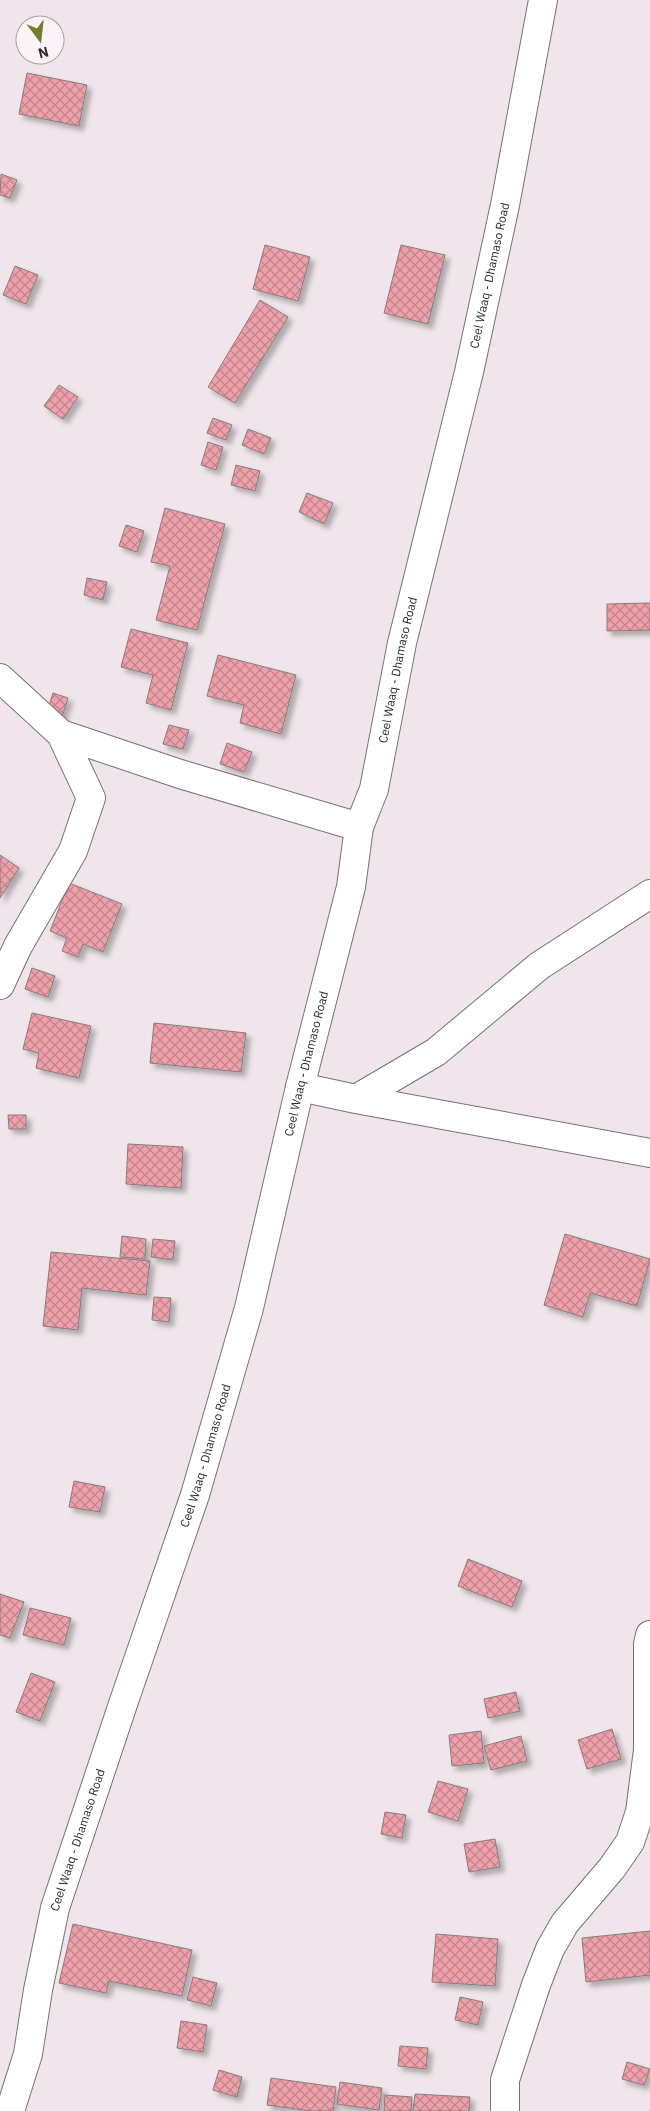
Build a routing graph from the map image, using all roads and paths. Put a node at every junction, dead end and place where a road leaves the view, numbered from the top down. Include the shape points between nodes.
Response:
1 (543, 0) edge
2 (0, 678) edge
3 (61, 734) junction
4 (359, 827) junction
5 (650, 894) edge
6 (0, 985) edge
7 (300, 1087) junction
8 (356, 1099) junction
9 (650, 1154) edge
10 (650, 1634) edge
11 (649, 1750) edge
12 (10, 2111) edge
13 (505, 2111) edge

1 - 4 main road, Ceel Waaq - Dhamaso Road via 505,205 469,372 402,643 374,788
2 - 3 main road
3 - 4 main road via 180,774
3 - 6 main road via 91,798 73,851 18,946
4 - 7 main road, Ceel Waaq - Dhamaso Road via 351,887
5 - 8 main road via 539,966 436,1052
7 - 8 main road
7 - 12 main road, Ceel Waaq - Dhamaso Road via 249,1308 195,1495 55,1908 28,2054
8 - 9 main road
10 - 11 main road
11 - 13 main road via 640,1812 630,1842 565,1922 550,1949 504,2080

